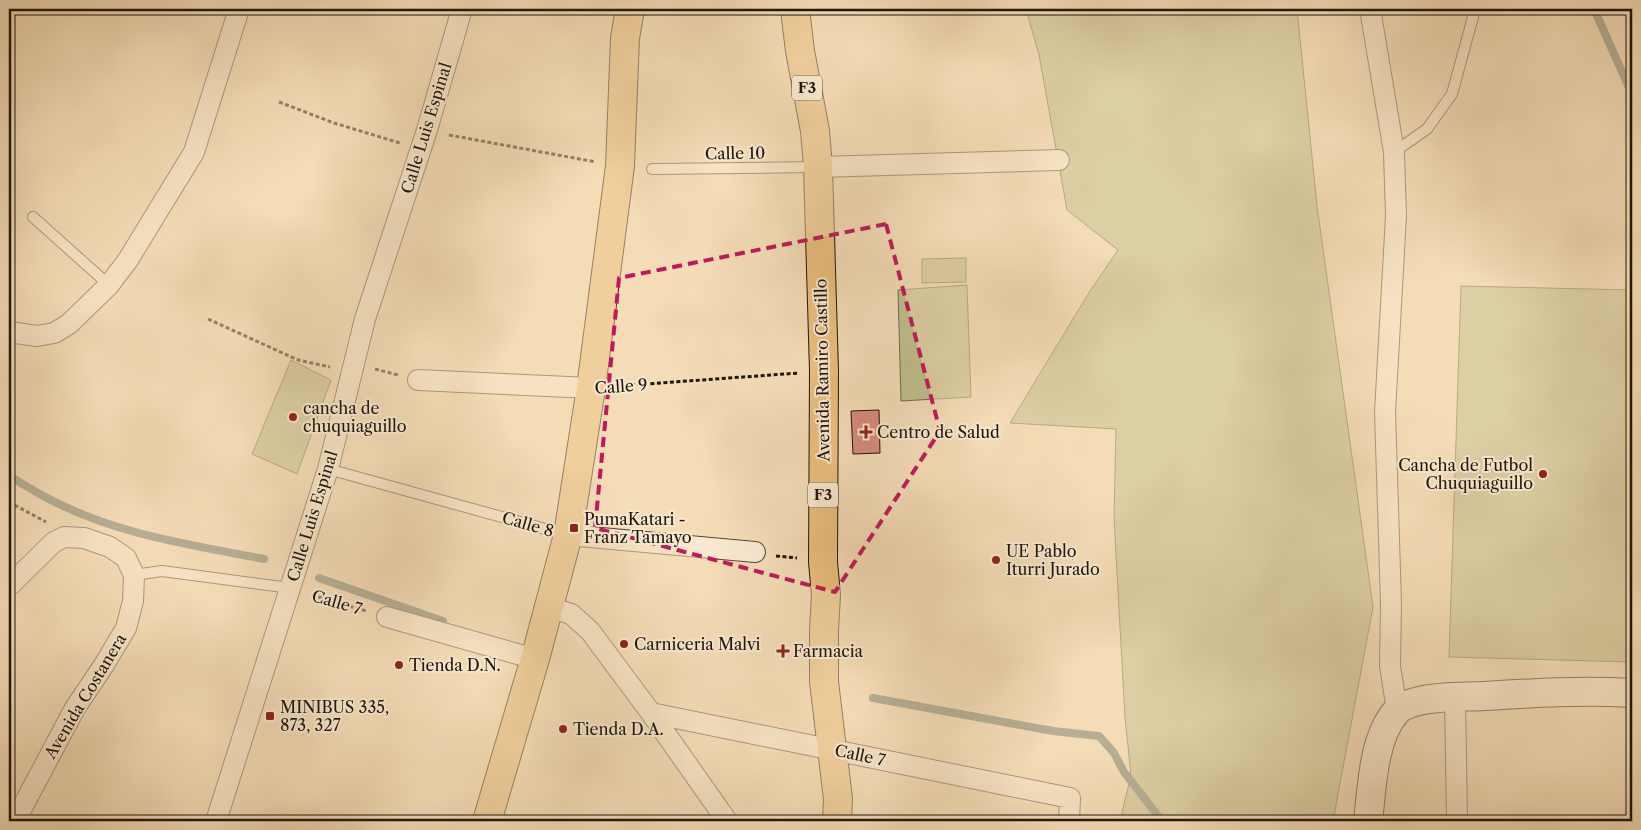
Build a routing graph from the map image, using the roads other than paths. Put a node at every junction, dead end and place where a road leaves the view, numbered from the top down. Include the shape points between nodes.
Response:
1 (239, 9) edge
2 (462, 9) edge
3 (630, 9) edge
4 (795, 9) edge
5 (1370, 9) edge
6 (1469, 9) edge
7 (1394, 152) junction
8 (1059, 160) dead end
9 (818, 167) junction
10 (652, 169) dead end
11 (33, 217) dead end
12 (109, 285) junction
13 (9, 332) edge
14 (418, 380) road end
15 (591, 388) junction
16 (328, 469) junction
17 (568, 535) junction
18 (754, 552) road end
19 (134, 575) junction
20 (9, 586) edge
21 (290, 588) junction
22 (549, 607) junction
23 (387, 617) road end
24 (535, 659) junction
25 (1632, 693) edge
26 (1455, 698) junction
27 (1397, 710) junction
28 (651, 713) junction
29 (830, 749) junction
30 (15, 821) edge
31 (216, 821) edge
32 (487, 821) edge
33 (727, 821) edge
34 (838, 821) edge
35 (1069, 821) edge
36 (1368, 821) edge
37 (1457, 821) edge

1 - 12 street via 194,152 128,260
2 - 16 street, Calle Luis Espinal via 365,319
3 - 15 main road via 625,38 620,166
4 - 9 main road, Avenida Ramiro Castillo / F3
5 - 7 street
6 - 7 lane via 1473,17 1452,94 1427,129
7 - 27 street via 1396,216 1385,412 1390,666
8 - 9 street
9 - 10 lane, Calle 10
9 - 29 main road, Avenida Ramiro Castillo / F3 via 824,371 824,682
11 - 12 lane
12 - 13 street via 69,324 54,333 37,336
14 - 15 street, Calle 9
15 - 17 main road
16 - 17 lane, Calle 8
16 - 21 street, Calle Luis Espinal
17 - 18 street, Calle 8
17 - 22 main road
19 - 20 street via 126,558 110,547 84,538 64,537 54,542
19 - 21 lane, Calle 7 via 162,571
19 - 30 street, Avenida Costanera via 133,601 126,628 74,708
21 - 31 street, Calle Luis Espinal
22 - 24 main road
22 - 28 street via 571,614 590,631
23 - 24 street
24 - 32 main road
25 - 26 main road via 1554,692
26 - 27 main road via 1422,700
26 - 37 street
27 - 36 main road via 1385,728 1376,762
28 - 29 street, Calle 7
28 - 33 street
29 - 34 main road, Avenida Ramiro Castillo / F3
29 - 35 street, Calle 7 via 1070,798

